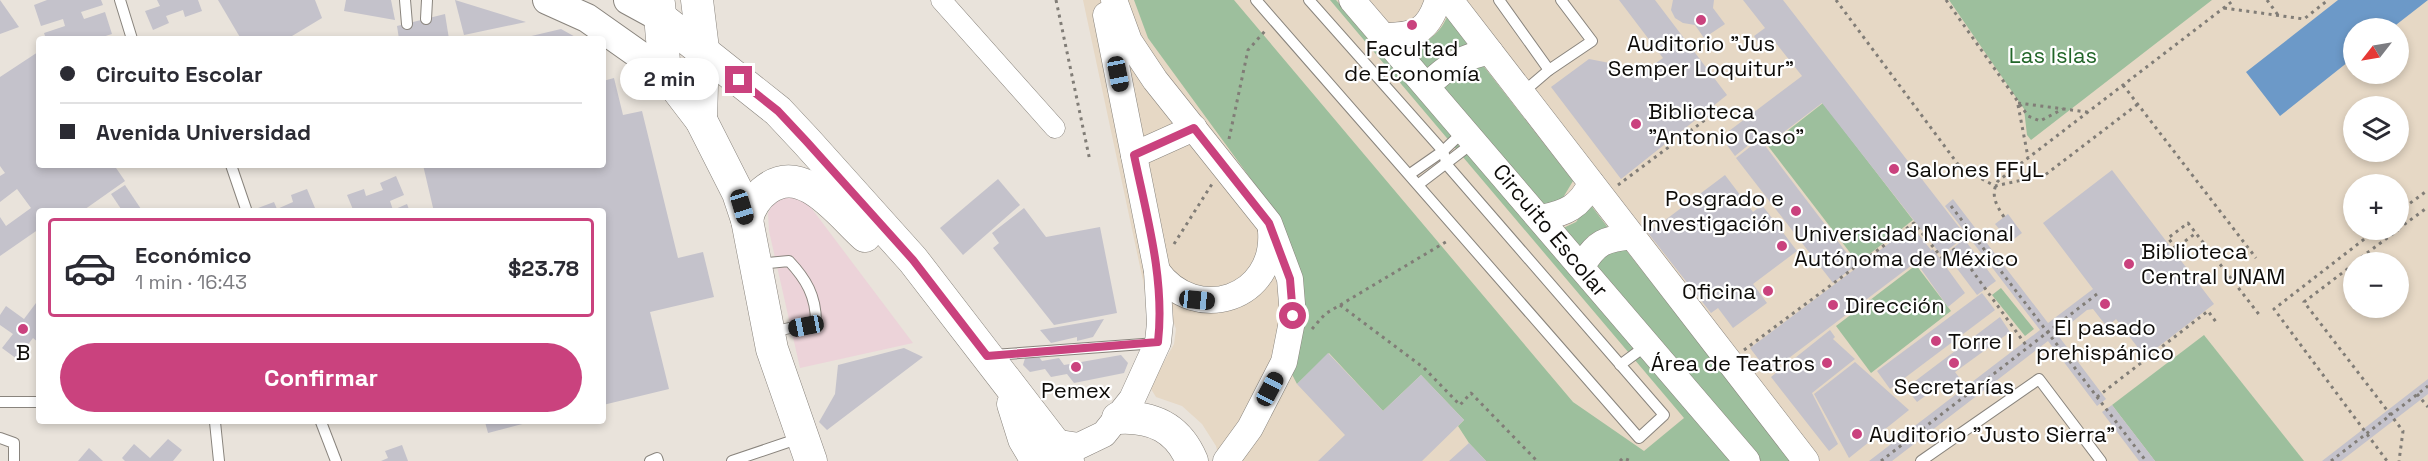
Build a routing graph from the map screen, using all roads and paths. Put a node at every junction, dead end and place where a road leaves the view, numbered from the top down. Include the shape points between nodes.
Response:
1 (120, 0) edge
2 (405, 0) edge
3 (427, 0) edge
4 (547, 0) edge
5 (628, 0) edge
6 (697, 0) edge
7 (716, 0) edge
8 (941, 0) edge
9 (1056, 0) edge
10 (1103, 0) edge
11 (1114, 0) edge
12 (1256, 0) edge
13 (1309, 0) edge
14 (1438, 0) edge
15 (1450, 0) edge
16 (1499, 0) edge
17 (1561, 0) edge
18 (1836, 0) edge
19 (1946, 0) edge
20 (2234, 0) edge
21 (2267, 0) edge
22 (2328, 0) edge
23 (1359, 6) edge
24 (2224, 8) junction
25 (659, 9) edge
26 (2278, 15) junction
27 (426, 19) dead end
28 (407, 24) dead end
29 (131, 36) edge
30 (1383, 36) junction
31 (1490, 52) junction
32 (713, 57) junction
33 (1549, 70) junction
34 (665, 73) junction
35 (2123, 85) junction
36 (1427, 86) junction
37 (1521, 94) junction
38 (2018, 103) junction
39 (2138, 104) junction
40 (2063, 109) junction
41 (1717, 111) dead end
42 (2088, 112) junction
43 (701, 120) junction
44 (1055, 128) dead end
45 (1194, 128) junction
46 (1470, 135) junction
47 (1443, 151) junction
48 (1134, 155) junction
49 (2028, 158) junction
50 (1090, 161) dead end
51 (1447, 165) junction
52 (232, 168) edge
53 (1410, 174) junction
54 (1419, 184) junction
55 (1995, 186) junction
56 (1601, 187) junction
57 (2428, 190) edge
58 (2409, 204) edge
59 (1951, 206) dead end
60 (2428, 207) edge
61 (246, 208) edge
62 (2004, 217) dead end
63 (1541, 218) junction
64 (747, 220) junction
65 (2409, 221) edge
66 (1269, 223) junction
67 (1460, 232) junction
68 (2196, 232) junction
69 (1632, 236) junction
70 (2363, 240) edge
71 (2384, 240) edge
72 (2368, 252) edge
73 (2256, 258) dead end
74 (913, 260) junction
75 (754, 264) junction
76 (1582, 266) junction
77 (1157, 271) junction
78 (2343, 272) edge
79 (2097, 294) dead end
80 (1340, 305) junction
81 (2261, 317) dead end
82 (2216, 321) dead end
83 (1311, 330) dead end
84 (2048, 332) junction
85 (768, 333) junction
86 (1158, 342) junction
87 (1648, 345) junction
88 (2028, 348) junction
89 (1738, 354) dead end
90 (987, 356) junction
91 (1620, 365) junction
92 (2428, 386) edge
93 (2417, 394) junction
94 (2097, 397) junction
95 (0, 402) edge
96 (36, 402) edge
97 (2428, 407) edge
98 (2391, 415) junction
99 (1118, 418) junction
100 (215, 424) edge
101 (322, 424) edge
102 (2367, 433) junction
103 (0, 438) edge
104 (806, 449) edge
105 (1053, 455) edge
106 (1740, 459) edge
107 (14, 461) edge
108 (219, 461) edge
109 (336, 461) edge
110 (650, 461) edge
111 (658, 461) edge
112 (732, 461) edge
113 (1192, 461) edge
114 (1226, 461) edge
115 (1538, 461) edge
116 (1620, 461) edge
117 (1631, 461) edge
118 (1806, 461) edge
119 (1881, 461) edge
120 (1920, 461) edge
121 (2101, 461) edge
122 (2146, 461) edge
123 (2331, 461) edge
124 (2387, 461) edge
125 (2399, 461) edge

1 - 29 lane
2 - 28 lane
3 - 27 lane
4 - 34 main road via 587,18
5 - 25 main road
6 - 32 main road
7 - 32 main road
8 - 44 street
9 - 50 path
10 - 48 street
11 - 45 street via 1129,41 1155,81
12 - 53 lane
13 - 47 lane
14 - 30 street via 1426,27 1405,36
15 - 31 street
16 - 33 lane
17 - 33 lane via 1592,41
18 - 55 path via 1960,167
19 - 38 path
20 - 24 path
21 - 26 path
22 - 26 path via 2304,19
23 - 30 street, Circuito Escolar
24 - 26 path
24 - 35 path
25 - 32 main road
25 - 34 main road
30 - 36 street, Circuito Escolar
31 - 36 street via 1451,65
31 - 37 street
32 - 43 main road
32 - 74 main road via 778,111
33 - 37 lane
34 - 43 main road
35 - 39 path
35 - 42 path
36 - 46 street, Circuito Escolar
37 - 56 street
38 - 40 path
38 - 40 path via 2028,116 2040,121
38 - 49 path
39 - 55 path via 2045,175
39 - 73 path
40 - 42 path
41 - 56 path
42 - 49 path
43 - 64 main road via 723,159
45 - 48 street
45 - 66 street
46 - 47 lane
46 - 51 lane
46 - 63 street, Circuito Escolar
47 - 51 lane
47 - 53 lane
48 - 77 street
49 - 55 path
51 - 54 lane
51 - 91 lane
52 - 61 lane
53 - 54 lane
54 - 67 lane
55 - 62 path via 1996,203
56 - 63 street via 1575,207
56 - 69 street
57 - 58 path
59 - 84 path
60 - 65 path
63 - 76 street, Circuito Escolar
64 - 74 main road via 755,201 770,187 788,182 799,184 827,198 877,244
64 - 75 main road
66 - 77 street via 1271,243 1267,262 1248,287 1230,297 1209,301 1185,296
66 - 114 street via 1290,279 1293,316 1289,345 1250,428
67 - 80 path
67 - 91 lane via 1639,438 1664,415
68 - 68 path via 2174,249 2168,238 2188,223
68 - 81 path
69 - 76 street via 1602,242 1592,249
69 - 118 street
70 - 102 path via 2274,309
71 - 72 path
74 - 90 main road
75 - 85 main road
75 - 85 lane via 789,261 807,280 816,309 816,322
76 - 87 street, Circuito Escolar
77 - 86 street
78 - 98 path via 2304,302
79 - 84 path
80 - 83 path
80 - 115 path via 1424,368 1460,405 1471,393
82 - 94 path via 2208,311
84 - 88 path
84 - 94 path
85 - 104 main road
86 - 90 lane
86 - 99 street via 1144,379
87 - 91 lane
87 - 106 street, Circuito Escolar
88 - 89 path via 1956,248 1942,258 1914,223
88 - 119 path
90 - 105 main road via 1006,381 1020,428
92 - 93 path
93 - 97 path
93 - 98 path
94 - 122 path
95 - 96 lane
98 - 102 path
98 - 125 path via 2403,434
99 - 105 street via 1104,434 1087,444 1070,446
99 - 113 main road via 1144,418 1161,424 1176,435
100 - 108 lane
101 - 109 lane
102 - 123 path
102 - 124 path
103 - 107 lane via 14,443
104 - 112 lane
110 - 111 lane
116 - 117 path
120 - 121 lane via 2039,379

